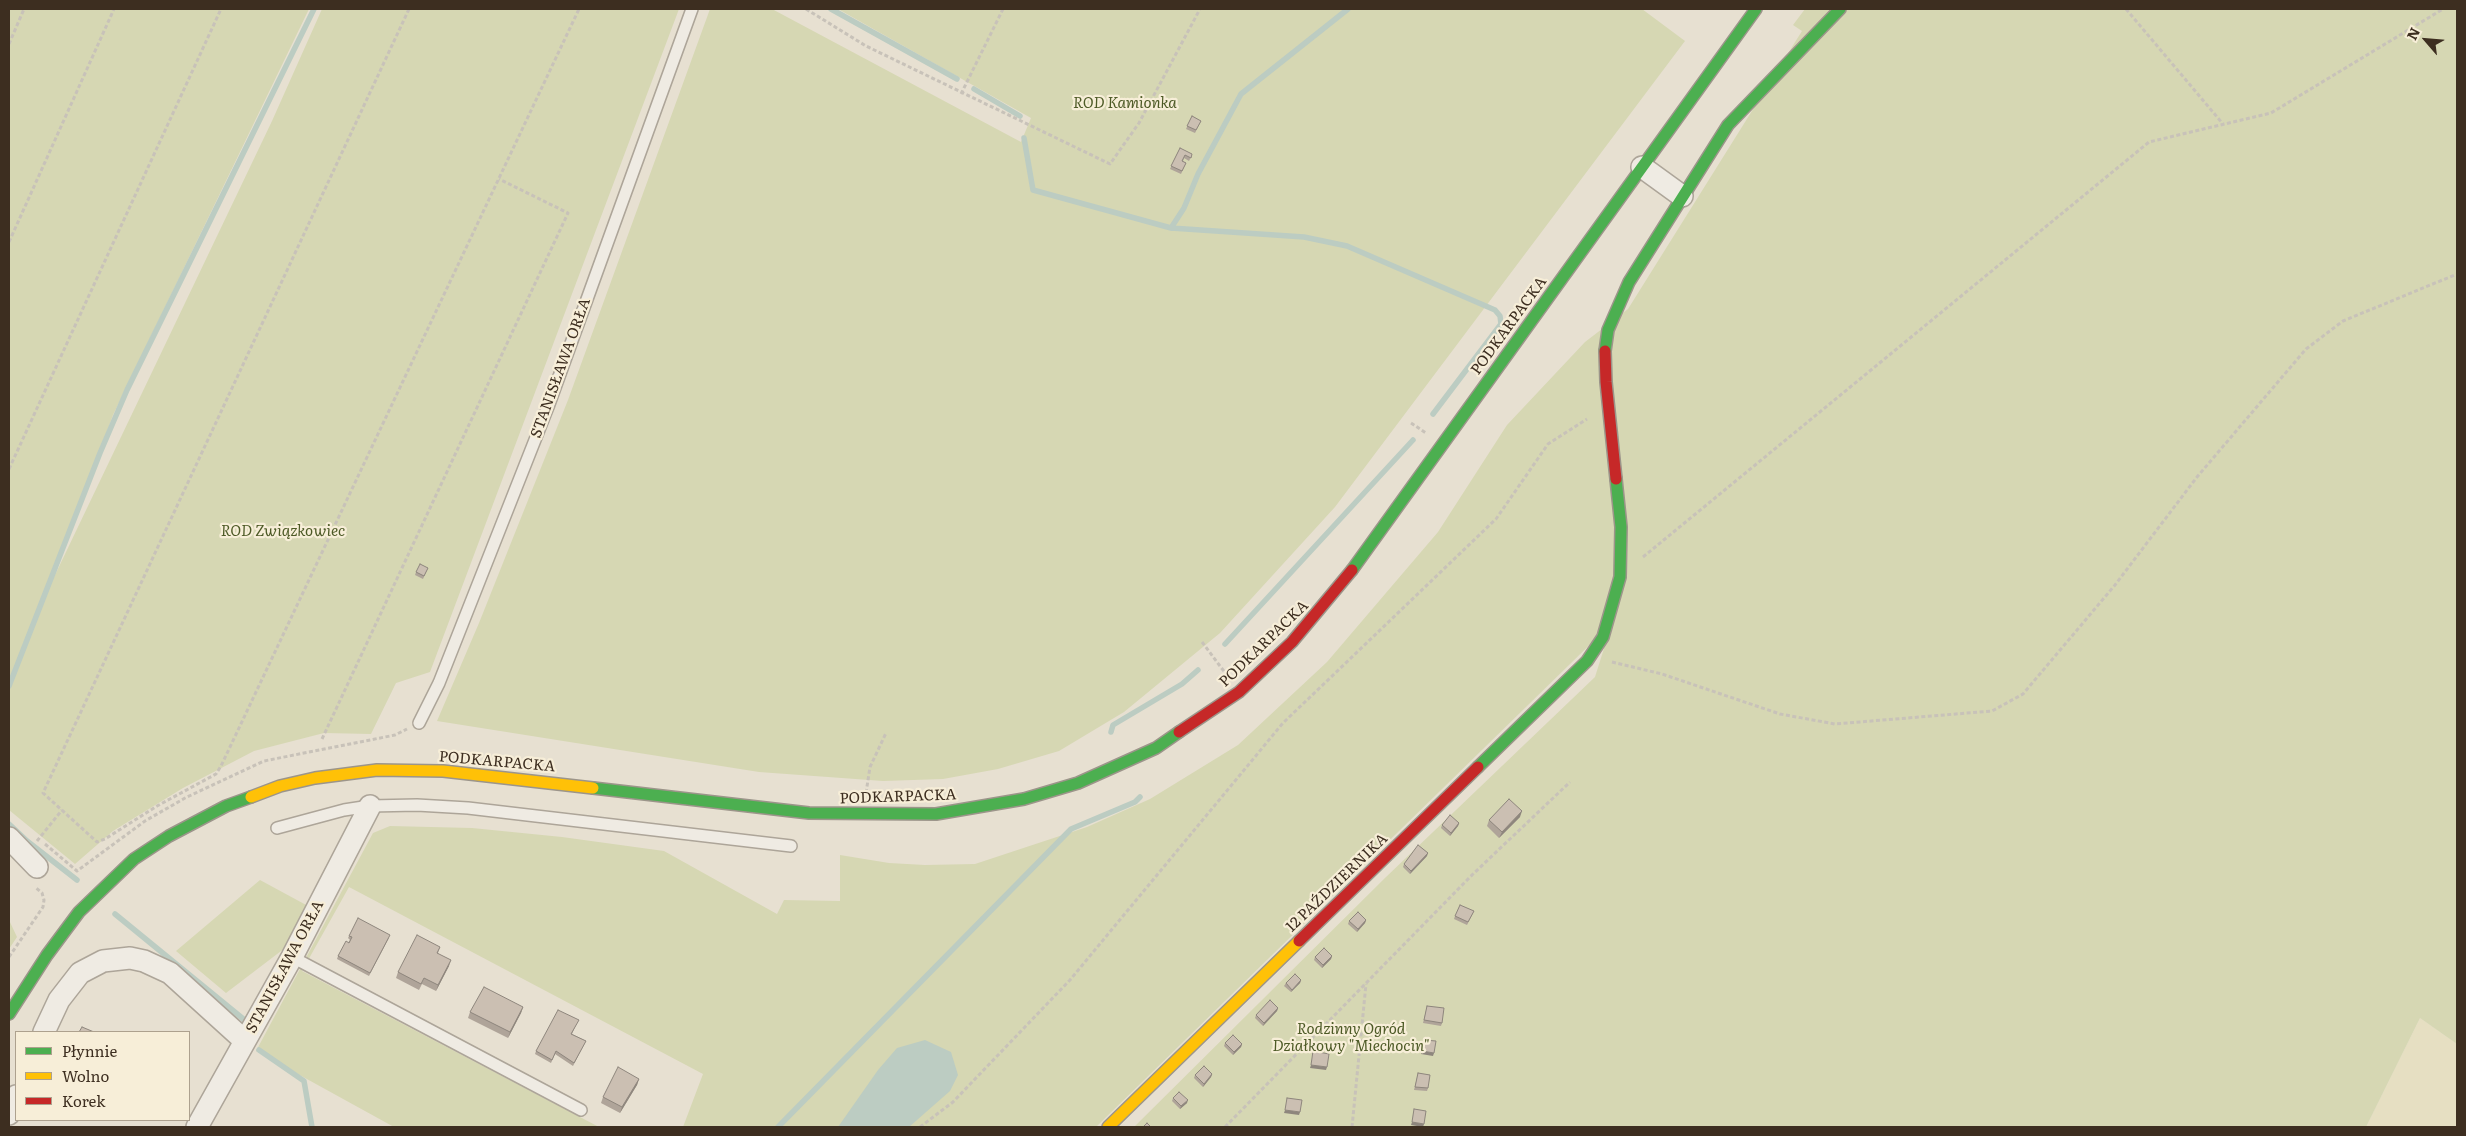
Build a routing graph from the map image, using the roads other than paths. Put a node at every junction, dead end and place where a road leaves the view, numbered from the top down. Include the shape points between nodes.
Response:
1 (692, 9) edge
2 (1756, 9) edge
3 (1840, 9) edge
4 (1642, 167) junction
5 (1682, 196) junction
6 (419, 723) dead end
7 (370, 806) junction
8 (277, 828) dead end
9 (9, 838) edge
10 (792, 846) dead end
11 (37, 866) road end
12 (292, 957) junction
13 (9, 1014) edge
14 (44, 1031) edge
15 (245, 1041) junction
16 (15, 1099) edge
17 (581, 1110) dead end
18 (9, 1114) edge
19 (197, 1127) edge
20 (1108, 1127) edge

1 - 6 lane, STANISŁAWA ORŁA via 548,407 442,674
2 - 4 main road, PODKARPACKA
3 - 5 main road, 12 PAŹDZIERNIKA via 1728,125
4 - 5 street
4 - 13 main road, PODKARPACKA via 1358,565 1292,642 1239,692 1156,748 1078,783 984,807 936,814 809,813 443,771 377,770 307,780 226,806 134,859 79,912
5 - 20 main road, 12 PAŹDZIERNIKA via 1628,282 1608,330 1604,353 1621,527 1620,577 1603,637 1587,661
7 - 8 lane via 316,816
7 - 10 lane via 468,808
7 - 12 street, STANISŁAWA ORŁA
9 - 11 street
12 - 15 street, STANISŁAWA ORŁA
12 - 17 lane
14 - 15 street via 58,1000 80,973 103,961 130,958 170,973
15 - 19 street, STANISŁAWA ORŁA
16 - 18 street

